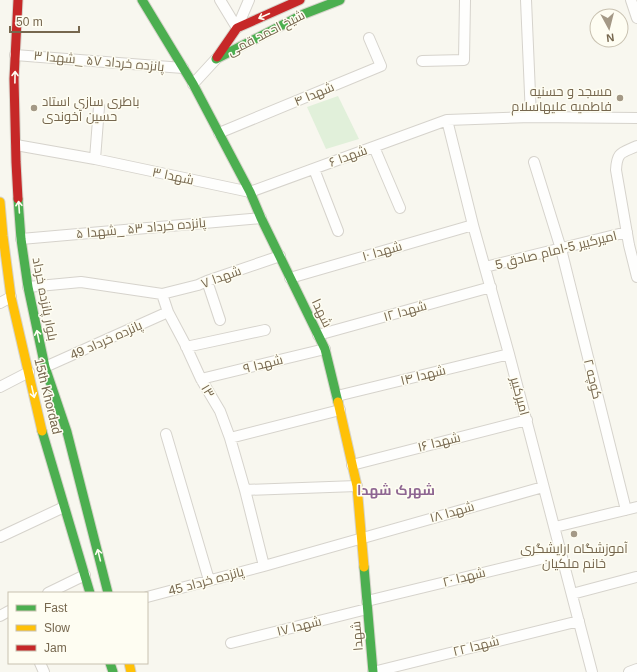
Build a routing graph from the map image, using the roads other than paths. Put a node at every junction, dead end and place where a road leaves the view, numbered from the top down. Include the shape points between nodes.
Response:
1 (18, 0) edge
2 (142, 0) edge
3 (220, 0) edge
4 (249, 0) edge
5 (300, 0) edge
6 (340, 0) edge
7 (465, 0) edge
8 (526, 0) edge
9 (631, 0) edge
10 (637, 18) edge
11 (237, 28) junction
12 (369, 38) dead end
13 (15, 55) junction
14 (216, 59) junction
15 (422, 61) dead end
16 (183, 68) junction
17 (193, 84) junction
18 (99, 108) dead end
19 (531, 117) junction
20 (637, 118) edge
21 (447, 120) junction
22 (219, 133) junction
23 (16, 145) junction
24 (637, 146) edge
25 (374, 147) junction
26 (96, 160) junction
27 (534, 162) dead end
28 (314, 169) junction
29 (250, 192) junction
30 (0, 202) edge
31 (400, 208) dead end
32 (261, 218) junction
33 (473, 225) junction
34 (338, 231) dead end
35 (627, 232) junction
36 (1, 236) edge
37 (21, 238) junction
38 (633, 244) edge
39 (561, 248) junction
40 (280, 256) junction
41 (485, 267) junction
42 (637, 277) edge
43 (290, 278) junction
44 (207, 281) junction
45 (4, 282) edge
46 (28, 287) junction
47 (491, 287) junction
48 (162, 294) junction
49 (11, 297) junction
50 (0, 302) edge
51 (168, 312) junction
52 (220, 320) dead end
53 (265, 330) dead end
54 (318, 335) junction
55 (186, 347) junction
56 (325, 349) junction
57 (509, 354) junction
58 (45, 367) junction
59 (29, 372) junction
60 (201, 379) junction
61 (0, 387) edge
62 (337, 396) junction
63 (340, 410) junction
64 (526, 420) junction
65 (166, 434) dead end
66 (230, 438) junction
67 (352, 465) junction
68 (357, 486) junction
69 (543, 486) junction
70 (245, 490) junction
71 (64, 507) junction
72 (637, 507) edge
73 (626, 510) junction
74 (555, 527) junction
75 (0, 537) edge
76 (362, 538) junction
77 (561, 554) junction
78 (264, 566) junction
79 (85, 575) junction
80 (636, 577) dead end
81 (209, 580) junction
82 (50, 592) edge
83 (90, 592) edge
84 (108, 592) edge
85 (572, 594) junction
86 (148, 597) edge
87 (367, 605) junction
88 (579, 621) junction
89 (230, 643) dead end
90 (637, 669) edge
91 (373, 672) edge
92 (592, 672) edge
93 (629, 672) edge

1 - 13 main road, بلوار پانزده خرداد
2 - 16 main road, شهدا
3 - 11 street
4 - 11 street
5 -> 11 main road, شیخ احمد قمی
6 - 14 main road, شیخ احمد قمی via 304,14
7 - 15 street via 464,60
8 - 19 street
9 - 10 street
11 - 14 main road, شیخ احمد قمی
12 - 22 street, شهدا ۴ via 381,66
13 - 16 street, پانزده خرداد ۵۷ _شهدا ۳
23 -> 13 main road, بلوار پانزده خرداد
14 - 17 street, شیخ احمد قمی
16 - 17 main road, شهدا
17 - 22 main road, شهدا
18 - 26 street
19 - 20 street, شهدا ۶
19 - 21 street, شهدا ۶
21 - 25 street, شهدا ۶
21 - 33 street, امیرکبیر
22 - 29 main road, شهدا
23 - 26 street, شهدا ۳
37 -> 23 main road, بلوار پانزده خرداد
24 - 35 street via 620,154 616,160
25 - 28 street, شهدا ۶
25 - 31 street
26 - 29 street, شهدا ۳
27 - 39 street, کوچه ۲
28 - 29 street, شهدا ۶
28 - 34 street
29 - 32 main road, شهدا
30 - 36 main road, 15th Khordad
32 - 37 street, پانزده خرداد ۵۳ _شهدا ۵
32 - 40 main road, شهدا
33 - 41 street, امیرکبیر
33 - 43 street, شهدا ۱۰
35 - 38 street
35 - 39 street, امیرکبیر 5-امام صادق 5
36 - 45 main road, 15th Khordad
37 - 46 main road, بلوار پانزده خرداد
38 - 42 street
39 - 41 street, امیرکبیر 5-امام صادق 5
39 - 73 street, کوچه ۲
40 - 43 main road, شهدا
40 - 44 street, شهدا ۷
41 - 47 street, امیرکبیر
43 - 54 main road, شهدا
44 - 48 street, شهدا ۷
44 - 52 street
45 - 49 main road, 15th Khordad
46 - 48 street via 81,282
58 -> 46 main road, بلوار پانزده خرداد
47 - 54 street, شهدا ۱۲
47 - 57 street, امیرکبیر
48 - 51 street, ۱۳
49 - 50 street
49 - 59 main road, 15th Khordad
51 - 55 street, ۱۳
51 - 58 street, پانزده خرداد 49
53 - 55 street
54 - 56 main road, شهدا
55 - 60 street, ۱۳
56 - 60 street, شهدا ۹
56 - 62 main road, شهدا
57 - 62 street, شهدا ۱۴
57 - 64 street, امیرکبیر
84 -> 58 main road, بلوار پانزده خرداد via 67,432
59 - 61 street
59 -> 71 main road, 15th Khordad via 44,438
60 - 66 street, ۱۳ via 220,411
62 - 63 main road, شهدا
63 - 66 street
63 - 67 main road, شهدا
64 - 67 street, شهدا ۱۶
64 - 69 street, امیرکبیر
65 - 81 street
66 - 70 street, ۱۳
67 - 68 main road, شهدا
68 - 70 street
68 - 76 main road, شهدا
69 - 74 street, امیرکبیر
69 - 76 street, شهدا ۱۸
70 - 78 street, ۱۳
71 - 75 street
71 - 79 main road, 15th Khordad
72 - 73 street
73 - 74 street
74 - 77 street, امیرکبیر
76 - 78 street, شهدا ۱۸
76 - 87 main road, شهدا
77 - 85 street, امیرکبیر
77 - 87 street, شهدا ۲۰
78 - 81 street, پانزده خرداد 45
79 - 82 street
79 - 83 main road, 15th Khordad
80 - 85 street
81 - 86 street, پانزده خرداد 45
85 - 88 street, امیرکبیر
87 - 89 street, شهدا ۱۷
87 - 91 main road, شهدا
88 - 91 street, شهدا ۲۲
88 - 92 street, امیرکبیر
90 - 93 street

